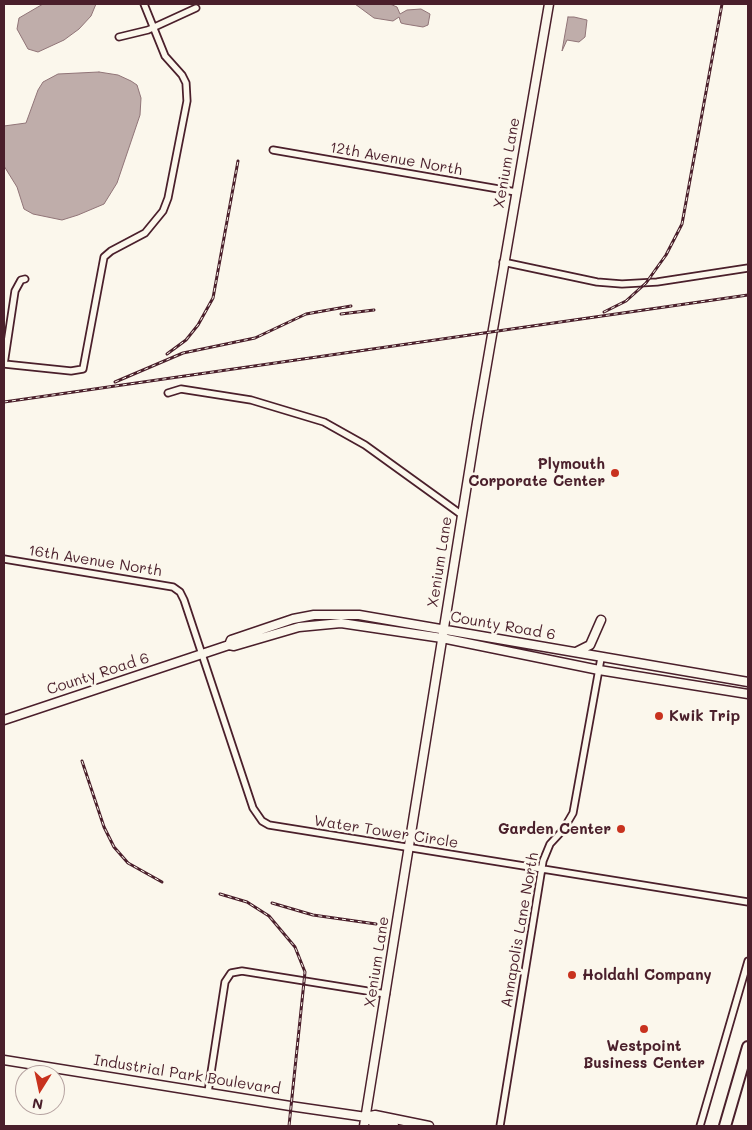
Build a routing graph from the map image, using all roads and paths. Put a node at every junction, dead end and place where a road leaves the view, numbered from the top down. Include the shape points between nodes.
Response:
1 (144, 4) edge
2 (549, 4) edge
3 (196, 8) dead end
4 (153, 28) junction
5 (119, 37) dead end
6 (273, 150) dead end
7 (516, 192) junction
8 (504, 262) junction
9 (748, 268) edge
10 (25, 278) dead end
11 (4, 364) edge
12 (168, 393) dead end
13 (462, 515) junction
14 (4, 559) edge
15 (180, 592) joint
16 (601, 620) dead end
17 (444, 629) junction
18 (442, 638) junction
19 (229, 645) junction
20 (573, 652) junction
21 (202, 654) junction
22 (602, 658) junction
23 (599, 670) junction
24 (748, 682) edge
25 (748, 694) edge
26 (4, 720) edge
27 (409, 848) junction
28 (542, 869) junction
29 (748, 902) edge
30 (748, 961) edge
31 (386, 994) junction
32 (748, 1047) edge
33 (4, 1060) edge
34 (208, 1092) junction
35 (366, 1117) junction
36 (364, 1126) edge
37 (394, 1126) edge
38 (428, 1126) edge
39 (500, 1126) edge
40 (700, 1126) edge
41 (725, 1126) edge

1 - 4 street
2 - 7 main road, Xenium Lane
3 - 4 street
4 - 5 street
4 - 11 street via 165,56 182,75 187,101 173,180 163,211 155,223 134,240 104,258 83,368 71,371
6 - 7 street, 12th Avenue North
7 - 8 main road, Xenium Lane
8 - 9 street via 597,282 622,284
8 - 13 main road, Xenium Lane
10 - 11 street via 15,291
12 - 13 street via 181,390 234,397 276,406 324,422 365,445
13 - 17 main road, Xenium Lane
14 - 15 street, 16th Avenue North via 174,587
15 - 21 street, Water Tower Circle
16 - 20 main road via 590,645
17 - 18 main road, Xenium Lane
17 - 19 main road, County Road 6 via 359,615 314,615 262,628 231,640
17 - 20 main road, County Road 6
18 - 19 main road, County Road 6 via 341,623 299,627
18 - 23 main road, County Road 6
18 - 27 main road, Xenium Lane
19 - 21 main road, County Road 6
20 - 22 main road, County Road 6
21 - 26 main road, County Road 6
21 - 27 street, Water Tower Circle via 254,808 262,821 277,827
22 - 23 street, Annapolis Lane North
22 - 24 main road, County Road 6
23 - 25 main road, County Road 6
23 - 28 street, Annapolis Lane North via 573,813 550,844
27 - 28 street, Water Tower Circle
27 - 31 main road, Xenium Lane
28 - 29 street, Water Tower Circle
28 - 39 street, Annapolis Lane North
30 - 40 street
31 - 34 street via 242,971 231,974 226,982
31 - 35 main road, Xenium Lane
32 - 41 highway
33 - 34 main road, Industrial Park Boulevard
34 - 35 main road, Industrial Park Boulevard
35 - 36 main road, Xenium Lane
35 - 37 main road, Industrial Park Boulevard via 374,1123
35 - 38 main road, Industrial Park Boulevard

